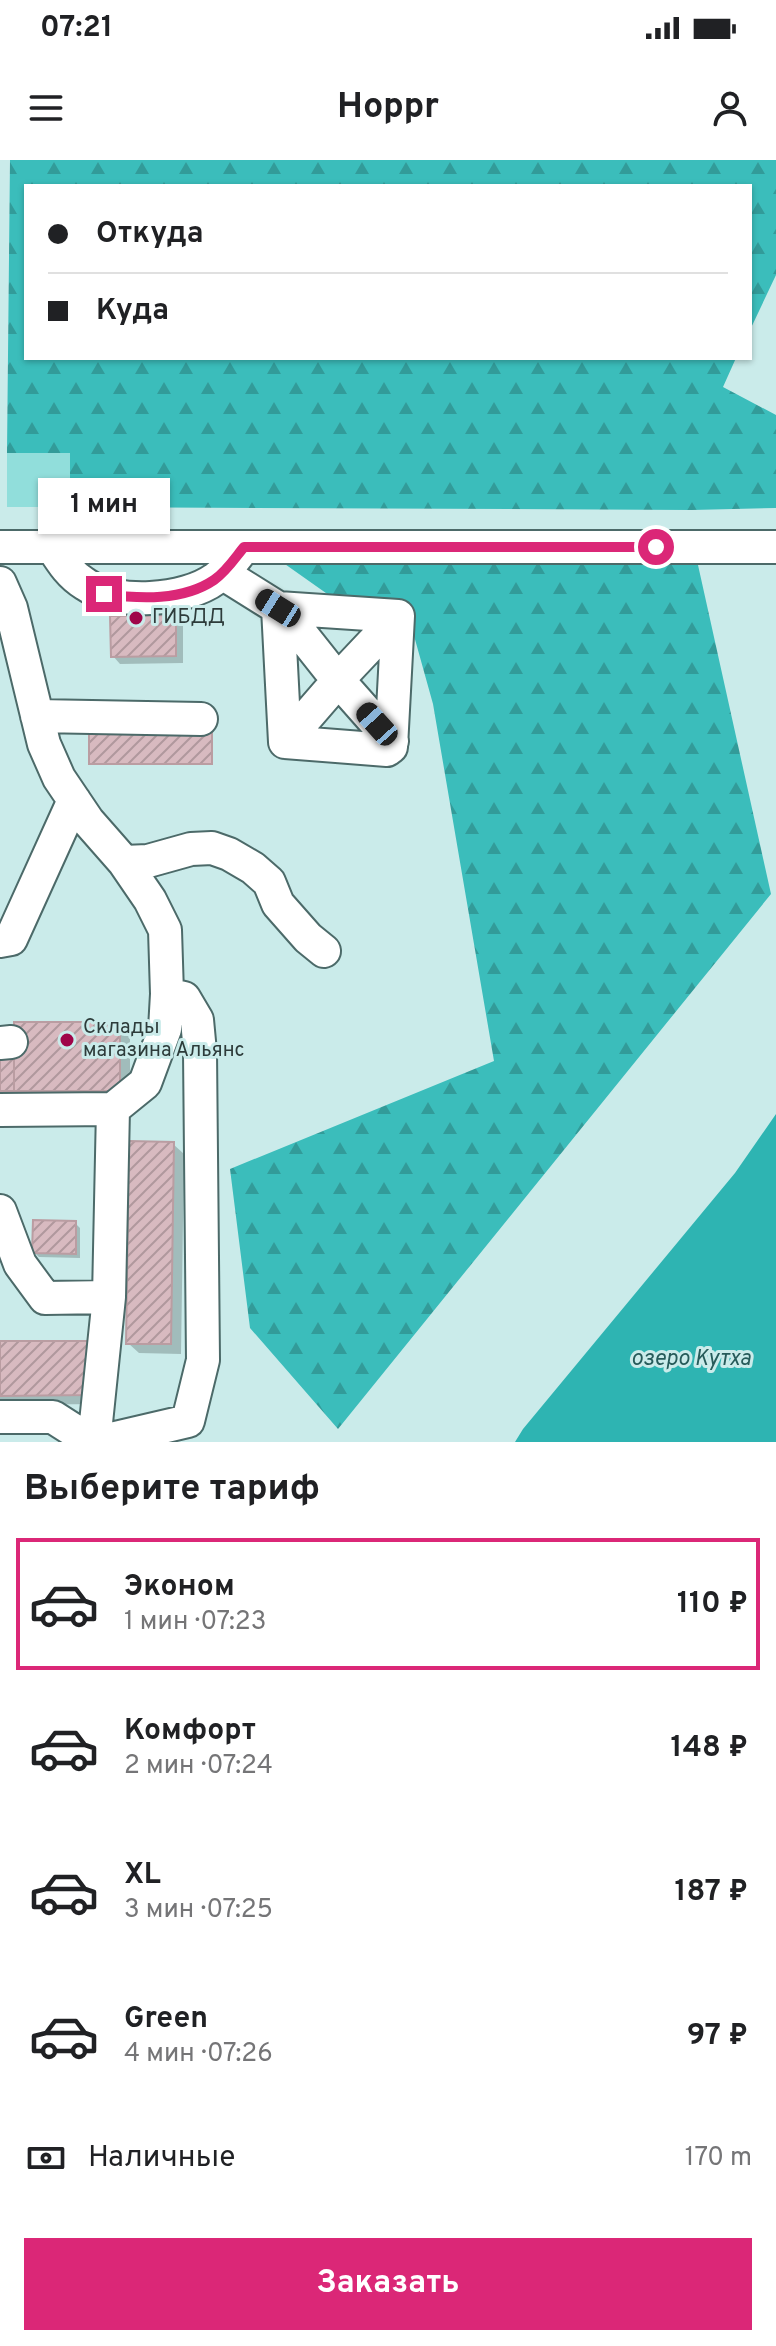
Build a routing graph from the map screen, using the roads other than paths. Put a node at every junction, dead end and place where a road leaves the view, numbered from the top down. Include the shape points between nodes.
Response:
1 (0, 547) edge
2 (244, 547) junction
3 (776, 547) edge
4 (53, 548) junction
5 (222, 573) junction
6 (0, 583) edge
7 (278, 608) junction
8 (398, 616) junction
9 (281, 677) junction
10 (338, 680) junction
11 (395, 681) junction
12 (37, 716) junction
13 (201, 719) dead end
14 (392, 741) junction
15 (285, 742) junction
16 (74, 800) junction
17 (124, 862) junction
18 (0, 941) edge
19 (324, 951) dead end
20 (167, 994) junction
21 (113, 1109) junction
22 (0, 1110) edge
23 (0, 1211) edge
24 (109, 1297) junction
25 (0, 1417) edge
26 (95, 1442) edge

1 - 4 street
2 - 3 street
2 - 4 street
2 - 5 street
4 - 5 street via 67,570 104,594 173,596
5 - 7 street
6 - 12 street
7 - 8 street
7 - 9 street
7 - 10 street
8 - 10 street
8 - 11 street
9 - 10 street
9 - 15 street
10 - 11 street
10 - 14 street
10 - 15 street
11 - 14 street
12 - 13 street
12 - 16 street via 54,767
14 - 15 street via 387,750
16 - 17 street
16 - 18 street via 11,939
17 - 19 street via 202,848 229,854 269,882 278,904
17 - 20 street via 165,930
20 - 21 street via 165,1029 145,1083
20 - 26 street via 184,998 197,1020 203,1360 188,1421
21 - 22 street
21 - 24 street
23 - 24 street via 20,1264 45,1298
24 - 26 street
25 - 26 street via 53,1417

